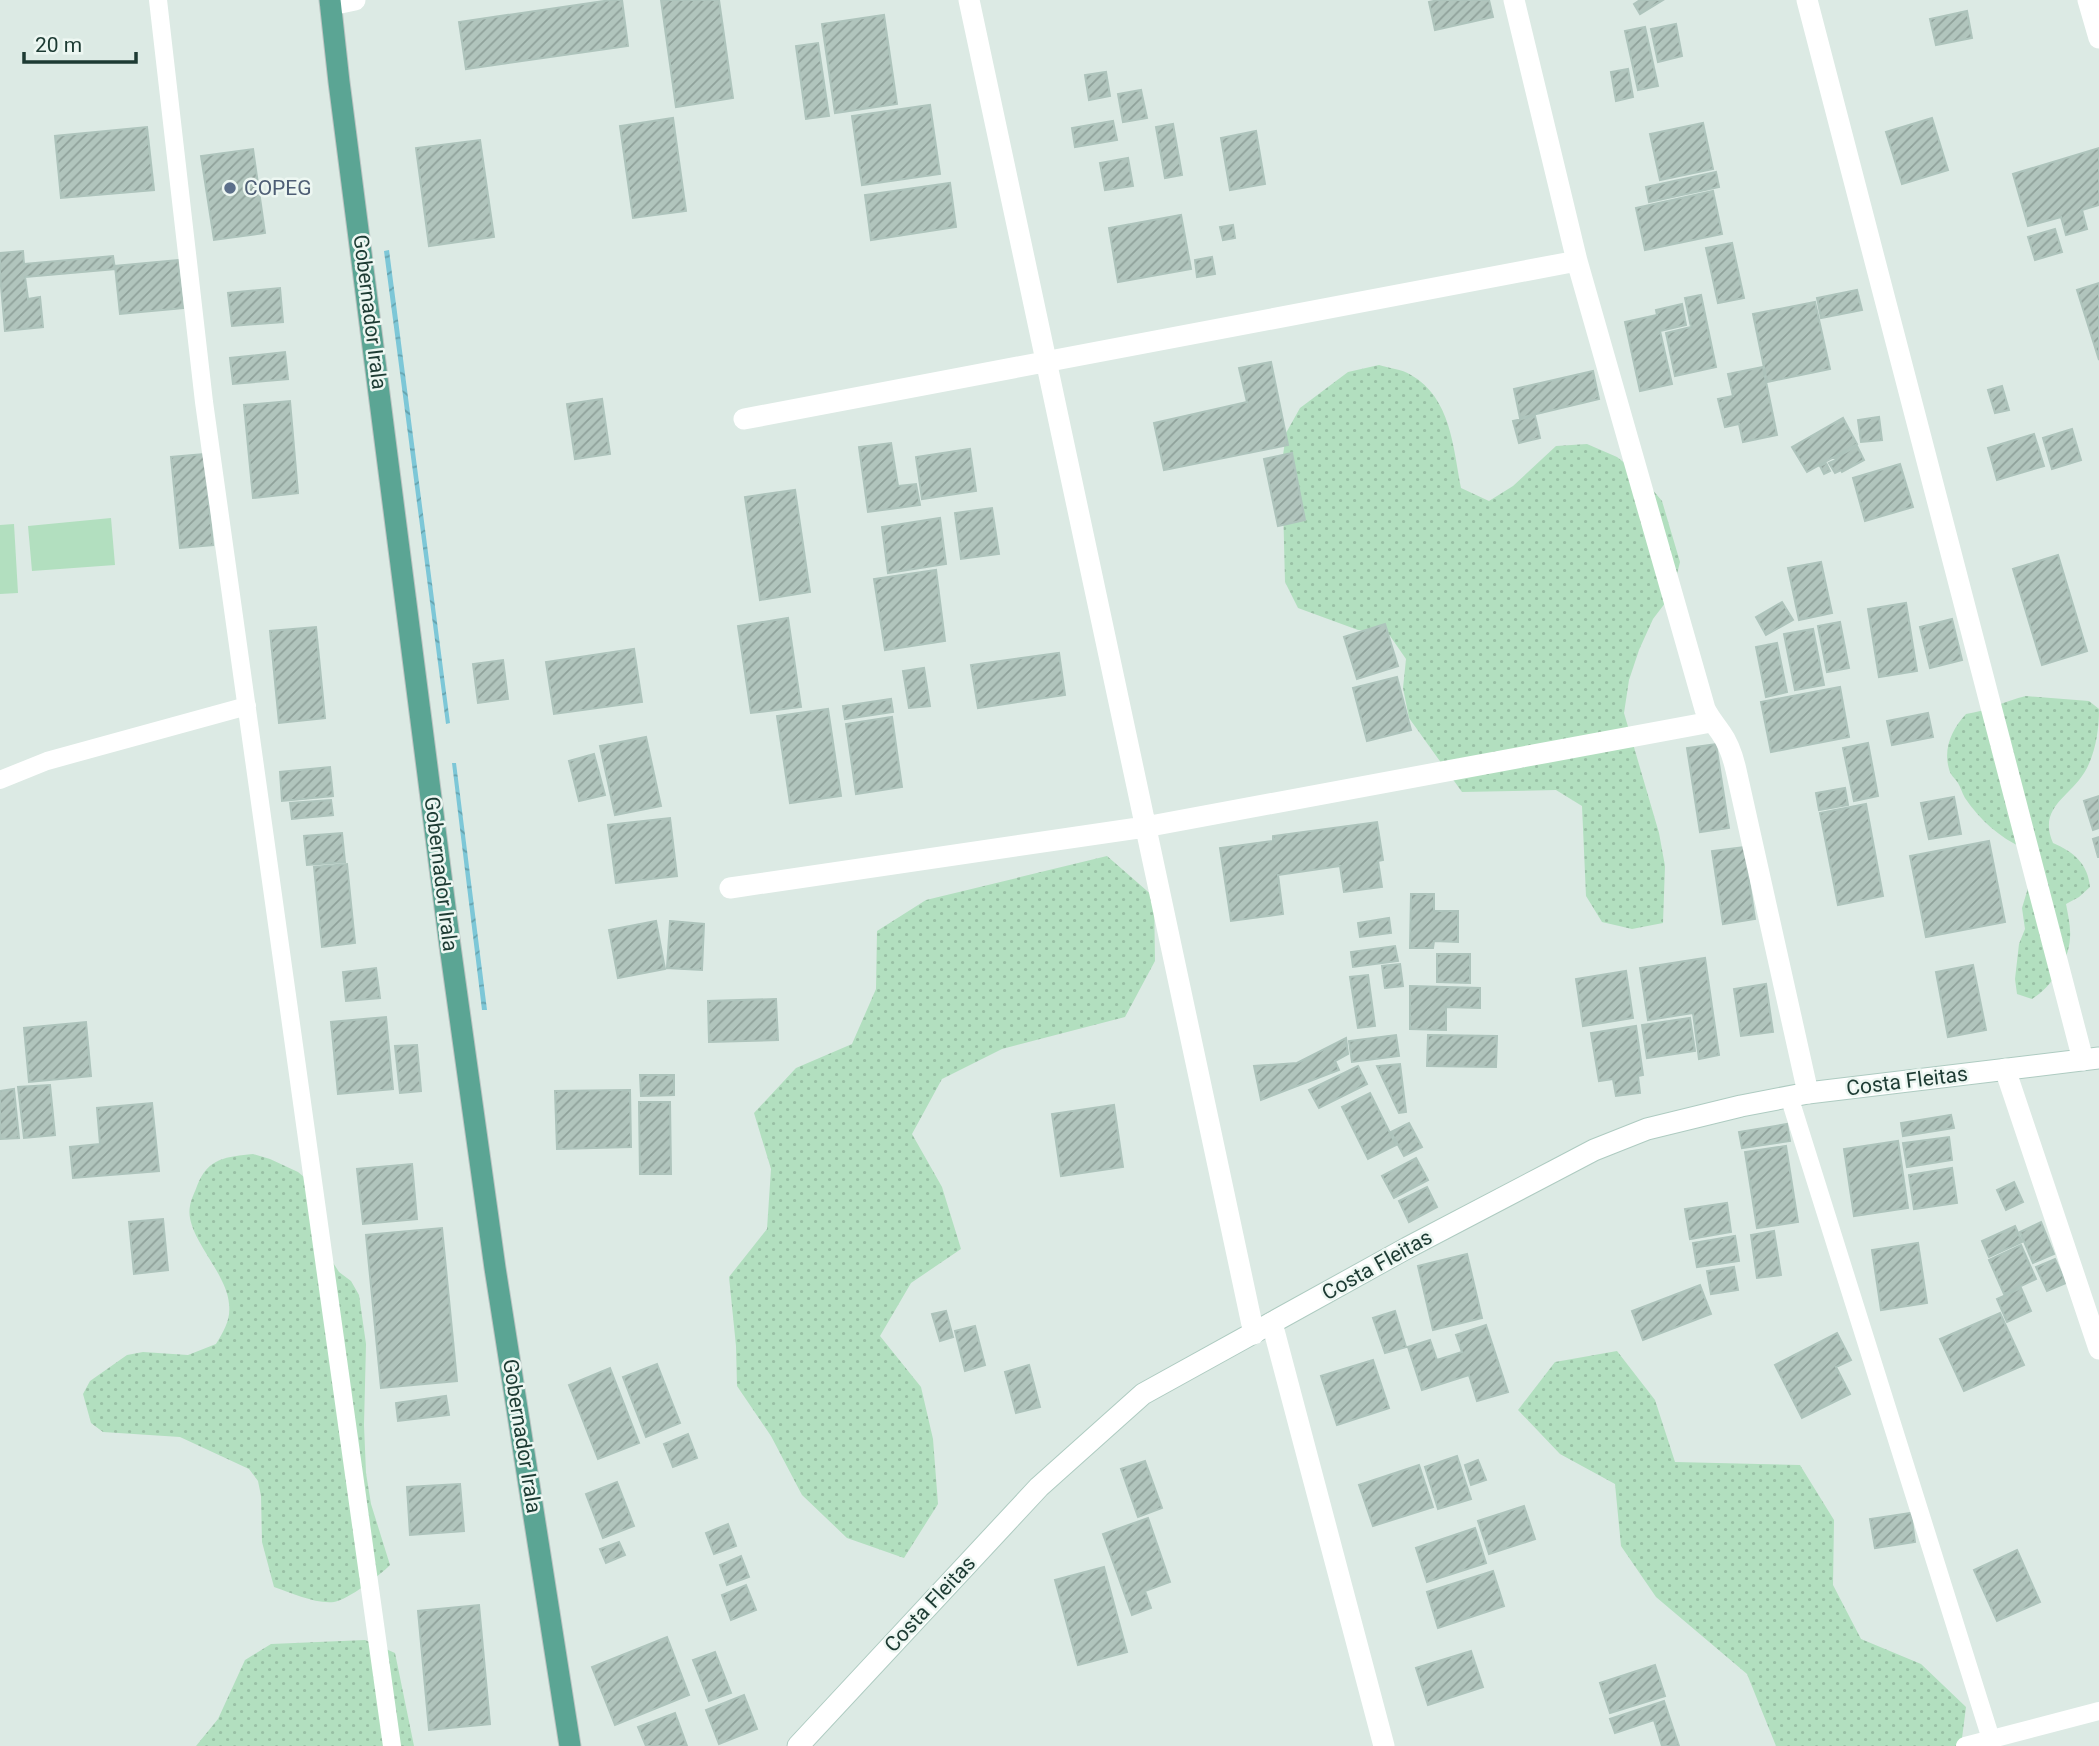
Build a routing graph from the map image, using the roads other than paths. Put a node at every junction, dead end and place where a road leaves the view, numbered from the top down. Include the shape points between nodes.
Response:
1 (158, 0) edge
2 (355, 0) edge
3 (969, 0) edge
4 (1514, 0) edge
5 (1807, 0) edge
6 (2088, 0) edge
7 (331, 2) edge
8 (2099, 38) edge
9 (1577, 261) junction
10 (1046, 361) junction
11 (744, 419) dead end
12 (247, 706) junction
13 (1711, 722) junction
14 (0, 780) edge
15 (1145, 827) junction
16 (730, 888) dead end
17 (2091, 1059) edge
18 (2005, 1069) junction
19 (1799, 1095) junction
20 (1263, 1329) junction
21 (2099, 1349) edge
22 (2099, 1711) edge
23 (1991, 1739) junction
24 (392, 1746) edge
25 (570, 1746) edge
26 (798, 1746) edge
27 (1384, 1746) edge
28 (1965, 1746) edge

1 - 12 lane via 204,402
2 - 7 street
3 - 10 street
4 - 9 street
5 - 17 street
6 - 8 street
7 - 25 main road, Gobernador Irala via 454,973
9 - 10 street
9 - 13 street
10 - 11 street
10 - 15 street
12 - 14 lane via 47,761
12 - 24 lane
13 - 15 street
13 - 19 street via 1730,749 1736,770
15 - 16 street
15 - 20 street
17 - 18 street, Costa Fleitas
18 - 19 street, Costa Fleitas
18 - 21 street
19 - 20 street, Costa Fleitas via 1647,1129 1594,1150
19 - 23 lane
20 - 26 street, Costa Fleitas via 1143,1394 1048,1479
20 - 27 street
22 - 23 lane
23 - 28 lane

